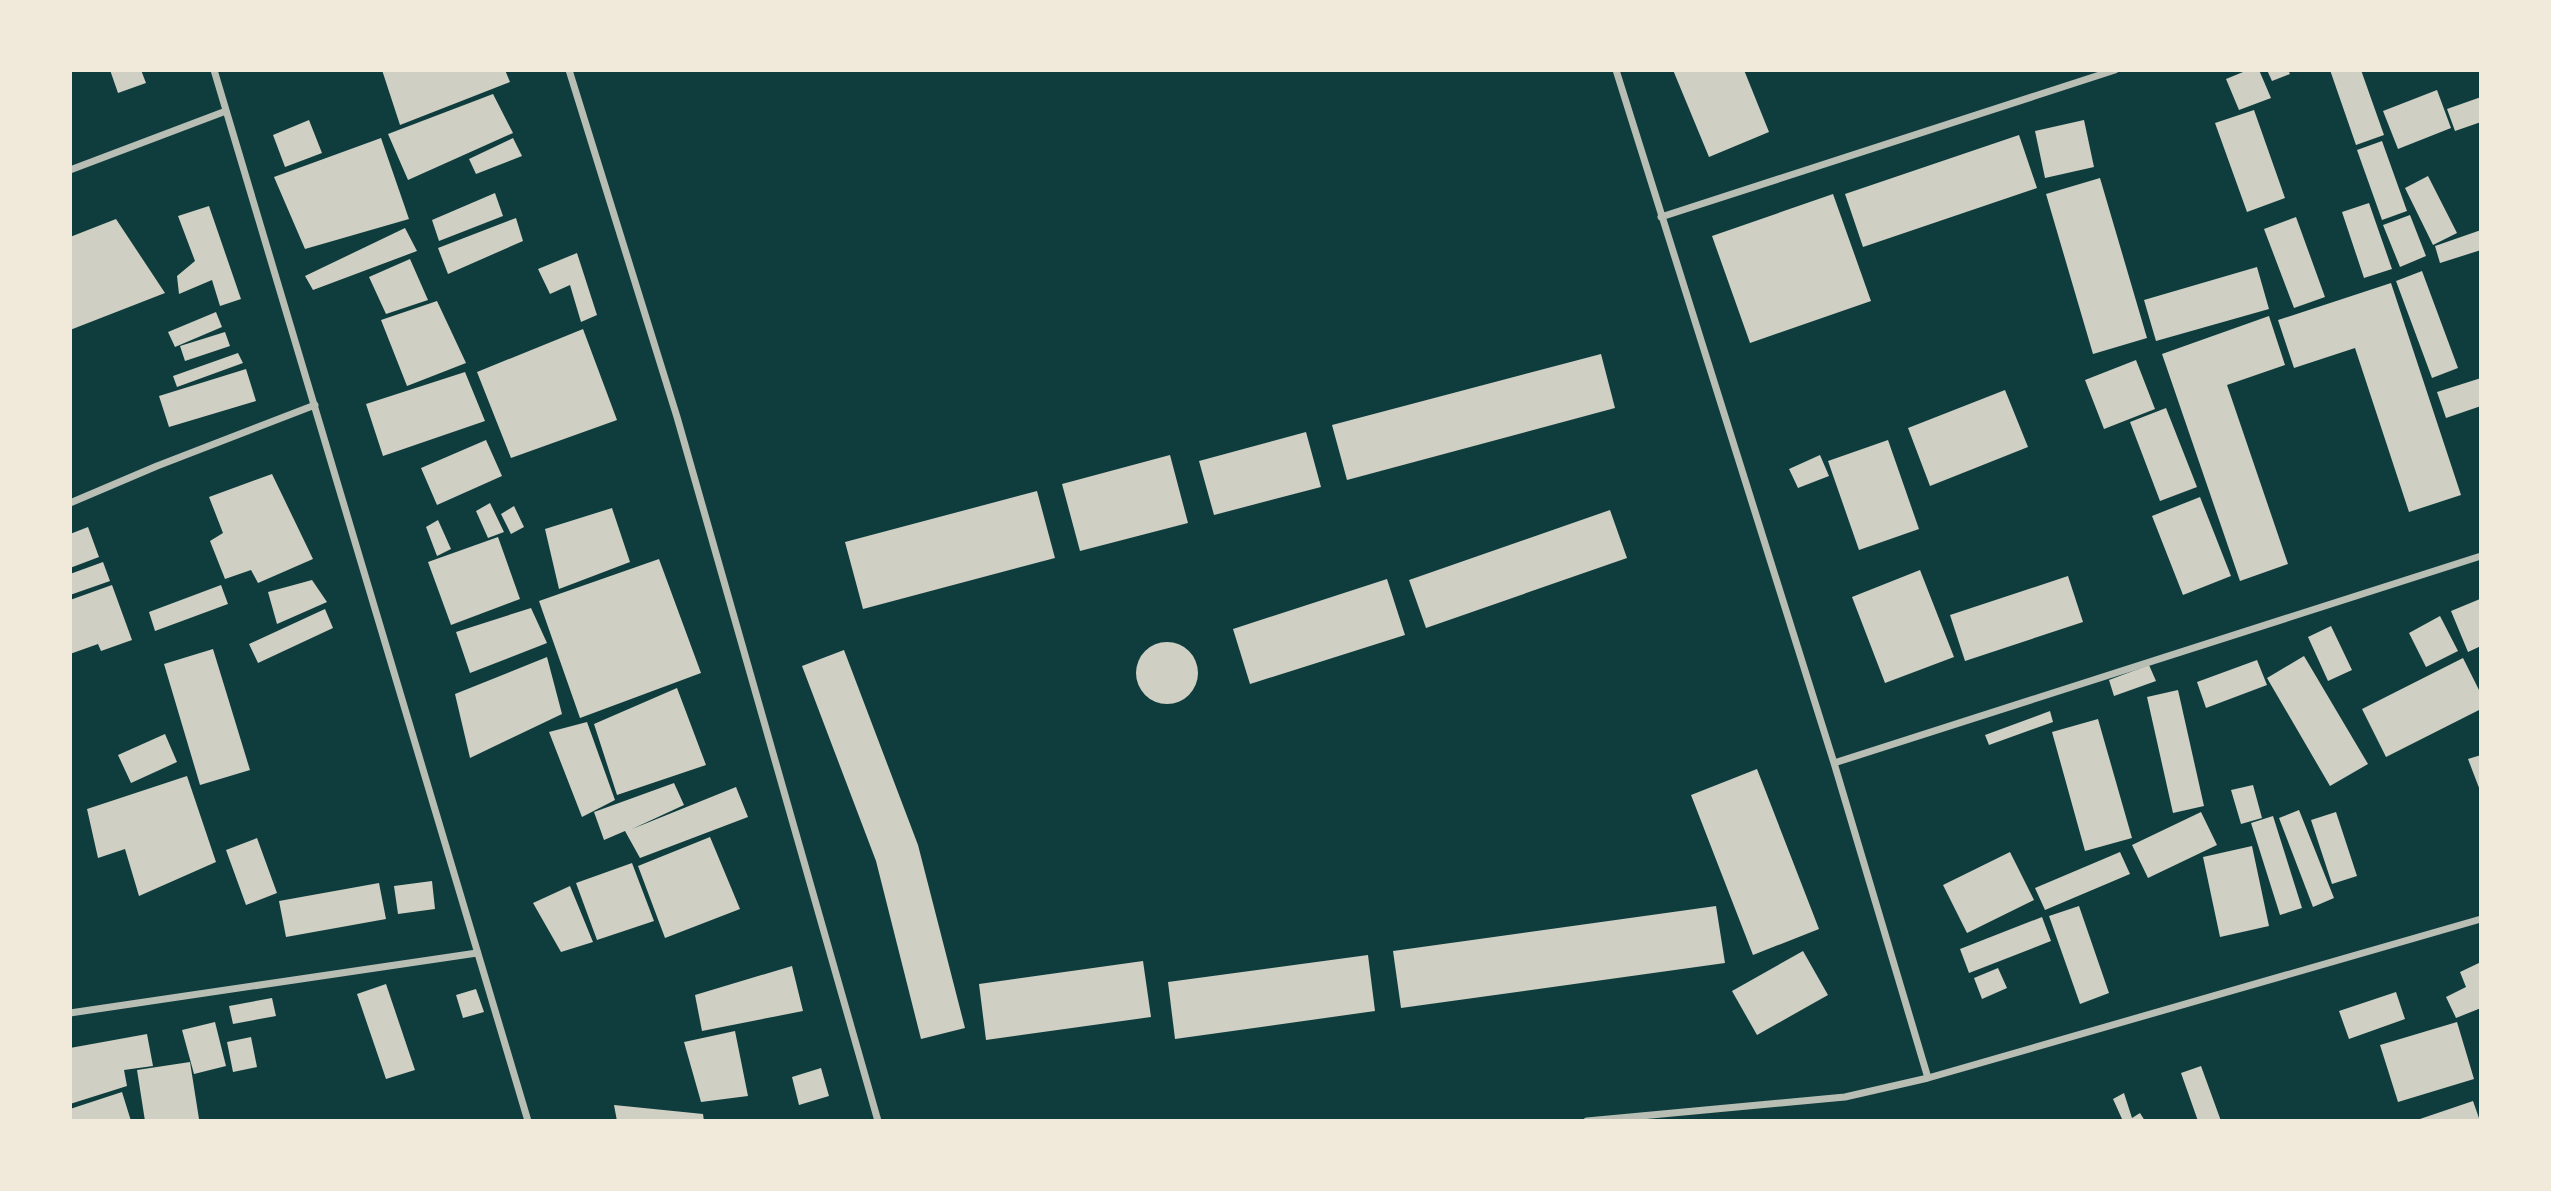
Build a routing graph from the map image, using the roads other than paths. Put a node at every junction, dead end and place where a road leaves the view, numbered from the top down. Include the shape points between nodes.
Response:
1 (214, 70) edge
2 (569, 70) edge
3 (1616, 70) edge
4 (2115, 70) edge
5 (226, 111) junction
6 (70, 170) edge
7 (1661, 217) junction
8 (315, 405) junction
9 (70, 503) edge
10 (2481, 556) edge
11 (1834, 763) junction
12 (2481, 919) edge
13 (477, 953) junction
14 (70, 1013) edge
15 (1928, 1078) junction
16 (528, 1121) edge
17 (878, 1121) edge
18 (1587, 1121) edge

1 - 5 street
2 - 17 street via 677,417
3 - 7 street
4 - 7 street
5 - 6 street
5 - 8 street
7 - 11 street
8 - 9 street
8 - 13 street
10 - 11 street
11 - 15 street
12 - 15 street
13 - 14 street
13 - 16 street
15 - 18 street via 1845,1097

